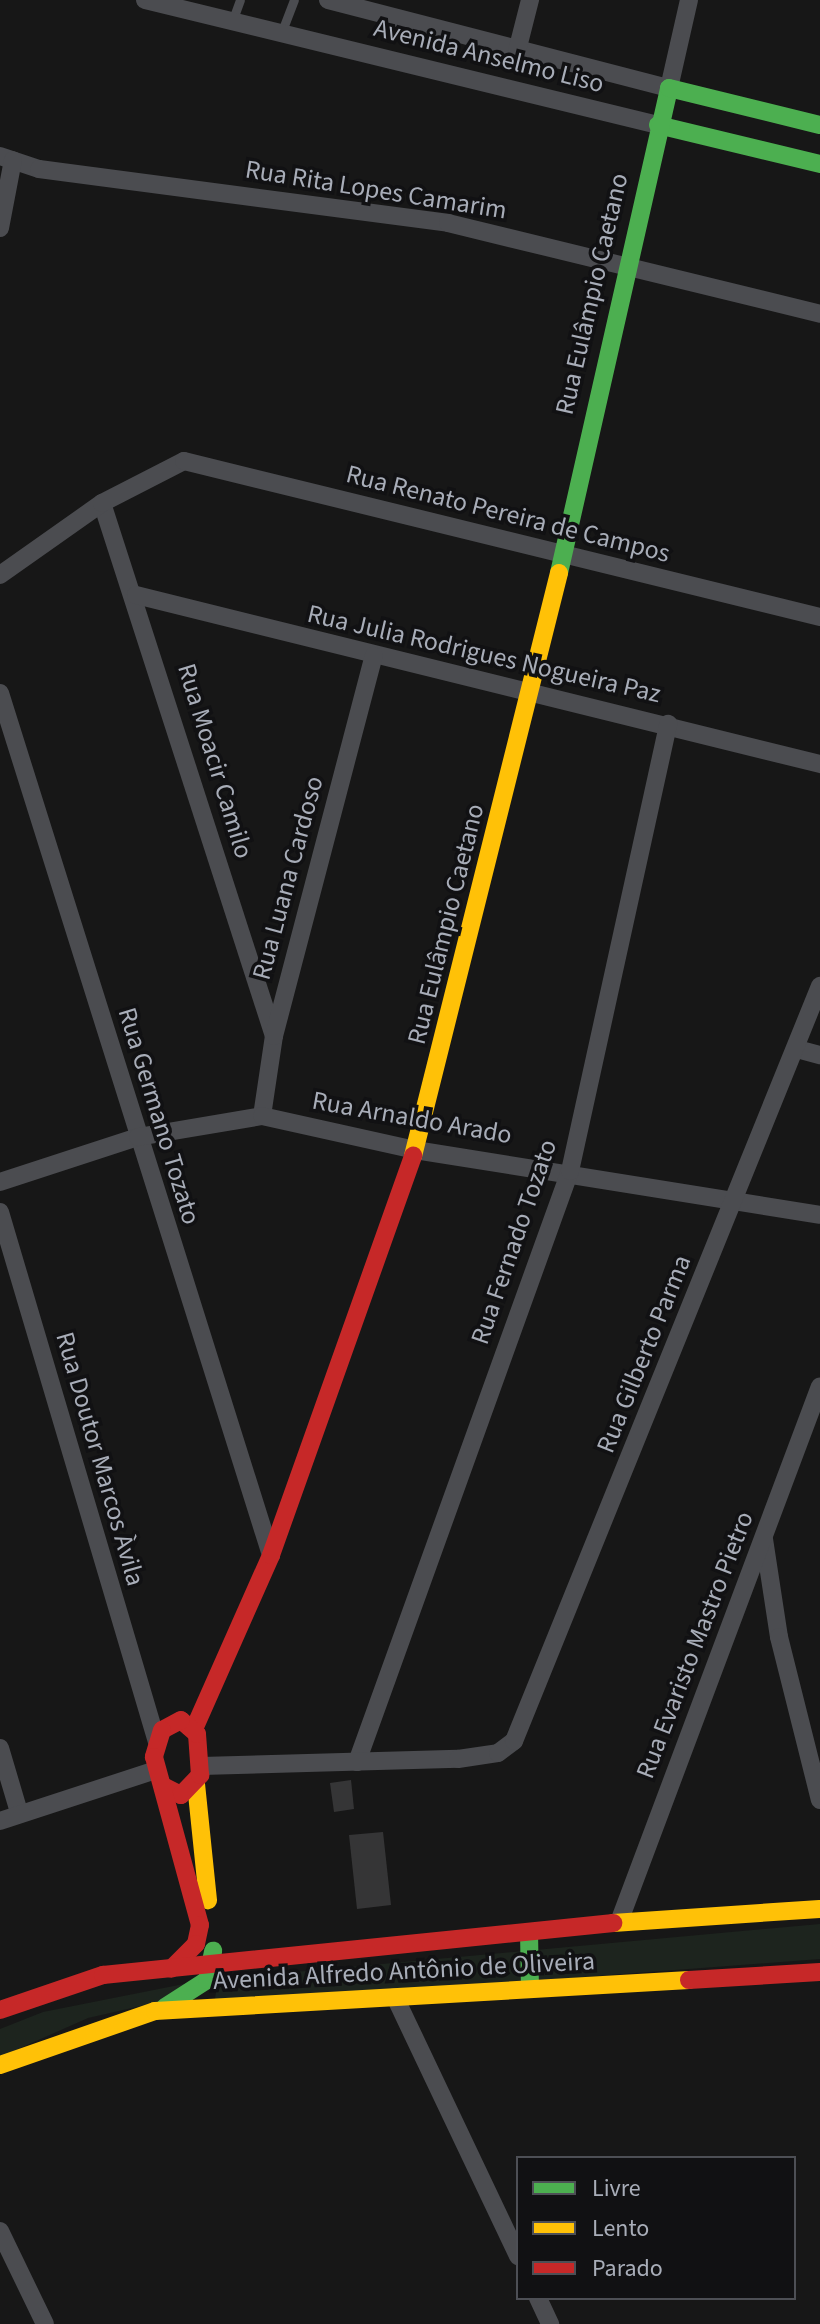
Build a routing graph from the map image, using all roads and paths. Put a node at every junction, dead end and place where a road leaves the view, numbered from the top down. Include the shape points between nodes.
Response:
1 (145, 0) edge
2 (240, 0) edge
3 (294, 0) edge
4 (328, 0) edge
5 (530, 0) edge
6 (689, 0) edge
7 (233, 19) junction
8 (282, 31) junction
9 (517, 51) junction
10 (669, 88) junction
11 (819, 123) edge
12 (658, 125) junction
13 (6, 158) edge
14 (820, 164) edge
15 (0, 228) edge
16 (625, 264) junction
17 (820, 314) edge
18 (102, 503) junction
19 (558, 553) junction
20 (0, 575) edge
21 (136, 595) junction
22 (820, 617) edge
23 (374, 656) junction
24 (532, 692) junction
25 (0, 693) edge
26 (668, 724) junction
27 (820, 764) edge
28 (820, 986) edge
29 (274, 1036) junction
30 (797, 1049) junction
31 (820, 1055) edge
32 (262, 1116) junction
33 (138, 1137) junction
34 (415, 1150) junction
35 (570, 1171) junction
36 (0, 1182) edge
37 (736, 1197) junction
38 (0, 1212) edge
39 (820, 1215) edge
40 (820, 1386) edge
41 (764, 1536) junction
42 (271, 1555) junction
43 (193, 1720) junction
44 (156, 1730) junction
45 (0, 1748) edge
46 (357, 1762) junction
47 (203, 1774) junction
48 (156, 1777) junction
49 (820, 1800) edge
50 (19, 1812) junction
51 (0, 1821) edge
52 (820, 1909) edge
53 (619, 1922) junction
54 (529, 1932) junction
55 (213, 1964) junction
56 (171, 1969) junction
57 (820, 1972) edge
58 (530, 1987) junction
59 (395, 1997) junction
60 (0, 2010) edge
61 (155, 2011) junction
62 (0, 2065) edge
63 (0, 2231) edge
64 (516, 2252) edge
65 (539, 2300) edge
66 (45, 2324) edge
67 (550, 2324) edge

1 - 7 street, Avenida Anselmo Liso
2 - 7 lane
3 - 8 lane
4 - 9 street, Avenida Anselmo Liso
5 - 9 street
6 - 10 street
7 - 8 street, Avenida Anselmo Liso
8 - 12 street, Avenida Anselmo Liso
9 - 10 street, Avenida Anselmo Liso
10 - 11 street, Avenida Anselmo Liso
10 - 12 street, Rua Eulâmpio Caetano
12 - 14 street, Avenida Anselmo Liso
12 - 16 street, Rua Eulâmpio Caetano
13 - 15 street
13 - 16 street, Rua Rita Lopes Camarim via 448,223
16 - 17 street, Rua Rita Lopes Camarim
16 - 19 street, Rua Eulâmpio Caetano
18 - 19 street, Rua Renato Pereira de Campos via 184,461
18 - 20 street
18 - 21 street, Rua Moacir Camilo
19 - 22 street, Rua Renato Pereira de Campos
19 - 24 street, Rua Eulâmpio Caetano
21 - 23 street, Rua Julia Rodrigues Nogueira Paz
21 - 29 street, Rua Moacir Camilo
23 - 24 street, Rua Julia Rodrigues Nogueira Paz
23 - 29 street, Rua Luana Cardoso
24 - 26 street, Rua Julia Rodrigues Nogueira Paz
24 - 34 street, Rua Eulâmpio Caetano
25 - 33 street, Rua Germano Tozato
26 - 27 street, Rua Julia Rodrigues Nogueira Paz
26 - 35 street, Rua Fernado Tozato
28 - 30 street, Rua Gilberto Parma
29 - 32 street, Rua Luana Cardoso
30 - 31 street
30 - 37 street, Rua Gilberto Parma
32 - 33 street, Rua Arnaldo Arado
32 - 34 street, Rua Arnaldo Arado
33 - 36 street, Rua Arnaldo Arado
33 - 42 street, Rua Germano Tozato
34 - 35 street, Rua Arnaldo Arado
34 - 42 street, Rua Eulâmpio Caetano
35 - 37 street, Rua Arnaldo Arado
35 - 46 street, Rua Fernado Tozato
37 - 39 street, Rua Arnaldo Arado
37 - 46 street, Rua Gilberto Parma via 514,1741 498,1753 458,1759
38 - 44 street, Rua Doutor Marcos Àvila
40 - 41 street, Rua Evaristo Mastro Pietro
41 - 49 street via 779,1637
41 - 53 street, Rua Evaristo Mastro Pietro
42 - 43 street, Rua Eulâmpio Caetano
43 - 44 street
43 - 47 street
44 - 48 street
45 - 50 street
46 - 47 street
47 - 48 street via 181,1795
47 - 55 street
48 - 50 street
48 - 56 street via 200,1925 196,1944
50 - 51 street
52 - 53 street, Avenida Alfredo Antônio de Oliveira
53 - 54 street, Avenida Alfredo Antônio de Oliveira
54 - 55 street, Avenida Alfredo Antônio de Oliveira
54 - 58 street
55 - 56 street, Avenida Alfredo Antônio de Oliveira
55 - 61 street via 193,1992
56 - 60 street, Avenida Alfredo Antônio de Oliveira via 103,1975
57 - 58 street, Avenida Alfredo Antônio de Oliveira
58 - 59 street, Avenida Alfredo Antônio de Oliveira
59 - 61 street, Avenida Alfredo Antônio de Oliveira
59 - 64 street
61 - 62 street, Avenida Alfredo Antônio de Oliveira
63 - 66 street
65 - 67 street

